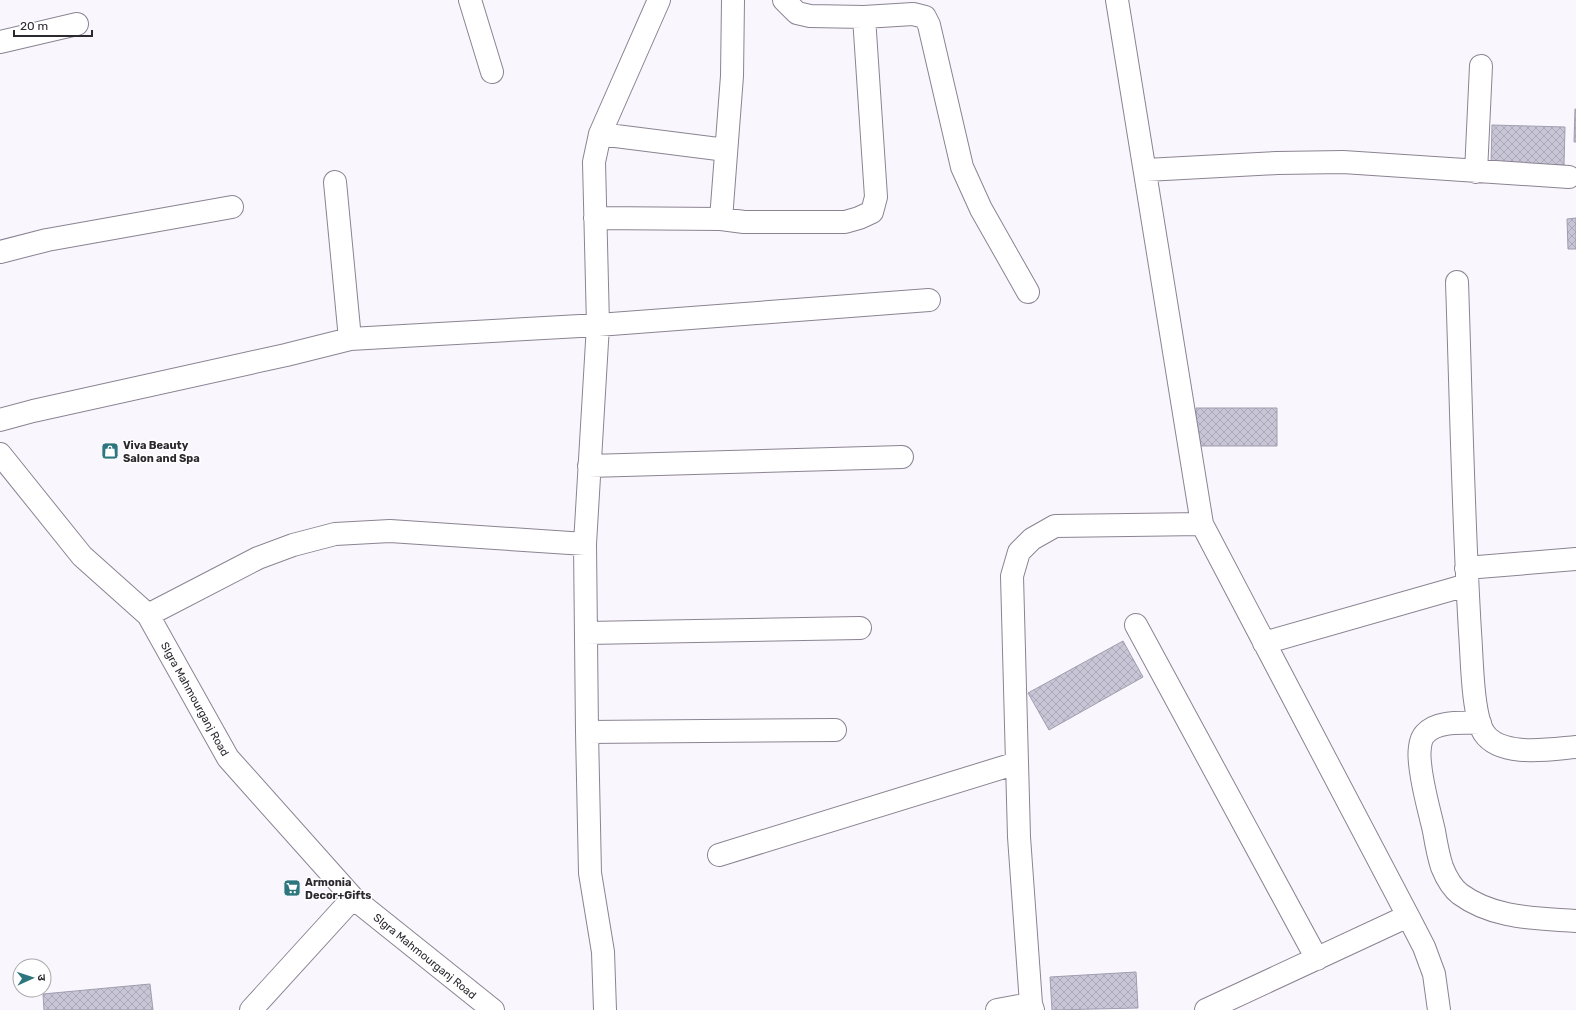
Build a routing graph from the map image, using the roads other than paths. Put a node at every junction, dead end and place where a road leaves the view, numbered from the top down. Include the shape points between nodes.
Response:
1 (470, 0) edge
2 (659, 0) edge
3 (733, 0) edge
4 (784, 0) edge
5 (1117, 0) edge
6 (928, 8) edge
7 (864, 16) junction
8 (77, 24) dead end
9 (0, 42) edge
10 (1481, 66) dead end
11 (492, 72) dead end
12 (600, 134) junction
13 (726, 150) junction
14 (1146, 170) junction
15 (1476, 172) junction
16 (1569, 177) dead end
17 (335, 182) dead end
18 (232, 207) dead end
19 (595, 218) junction
20 (721, 219) junction
21 (0, 252) edge
22 (1457, 282) dead end
23 (1028, 292) dead end
24 (929, 300) dead end
25 (598, 325) junction
26 (350, 339) junction
27 (0, 420) edge
28 (0, 454) edge
29 (902, 457) dead end
30 (590, 466) junction
31 (1202, 524) junction
32 (585, 544) junction
33 (1576, 559) edge
34 (1467, 576) junction
35 (148, 615) junction
36 (1136, 625) dead end
37 (860, 628) dead end
38 (587, 633) junction
39 (1264, 643) junction
40 (1480, 723) junction
41 (835, 730) dead end
42 (588, 732) junction
43 (1576, 747) edge
44 (1017, 763) junction
45 (720, 855) dead end
46 (353, 898) junction
47 (1408, 916) junction
48 (1576, 922) edge
49 (1317, 959) junction
50 (1032, 1007) edge
51 (251, 1010) edge
52 (493, 1010) edge
53 (605, 1010) edge
54 (997, 1010) edge
55 (1206, 1010) edge
56 (1439, 1010) edge

1 - 11 street
2 - 12 street
3 - 13 street via 732,76
4 - 7 street via 797,13 810,16
5 - 14 street
6 - 7 street via 913,14
6 - 23 street via 929,25 962,167
7 - 20 street via 876,197 872,212 845,222 744,222
8 - 9 street
10 - 15 street
12 - 13 street
12 - 19 street via 594,162
13 - 20 street
14 - 15 street via 1343,162
14 - 31 street
15 - 16 street
17 - 26 street
18 - 21 street via 47,240
19 - 20 street
19 - 25 street
22 - 34 street
24 - 25 street
25 - 26 street
25 - 30 street
26 - 27 street
28 - 35 street, SIgra Mahmourganj Road via 82,556
29 - 30 street
30 - 32 street
31 - 39 street
31 - 44 street via 1055,526 1032,539 1019,552 1012,576
32 - 35 street via 390,531 335,534 258,558
32 - 38 street
33 - 34 street
34 - 39 street
34 - 40 street via 1473,678
35 - 46 street, SIgra Mahmourganj Road via 228,758
36 - 49 street
37 - 38 street
38 - 42 street
39 - 47 street
40 - 43 street via 1485,734 1506,748 1534,750
40 - 48 street via 1450,724 1431,728 1424,735 1420,746 1420,763 1430,815 1442,866 1449,882 1475,904 1496,913
41 - 42 street
42 - 53 street via 590,873 603,952
44 - 45 street
44 - 50 street via 1019,837
46 - 51 street
46 - 52 street, SIgra Mahmourganj Road
47 - 49 street
47 - 56 street via 1434,974
49 - 55 street
50 - 54 street

